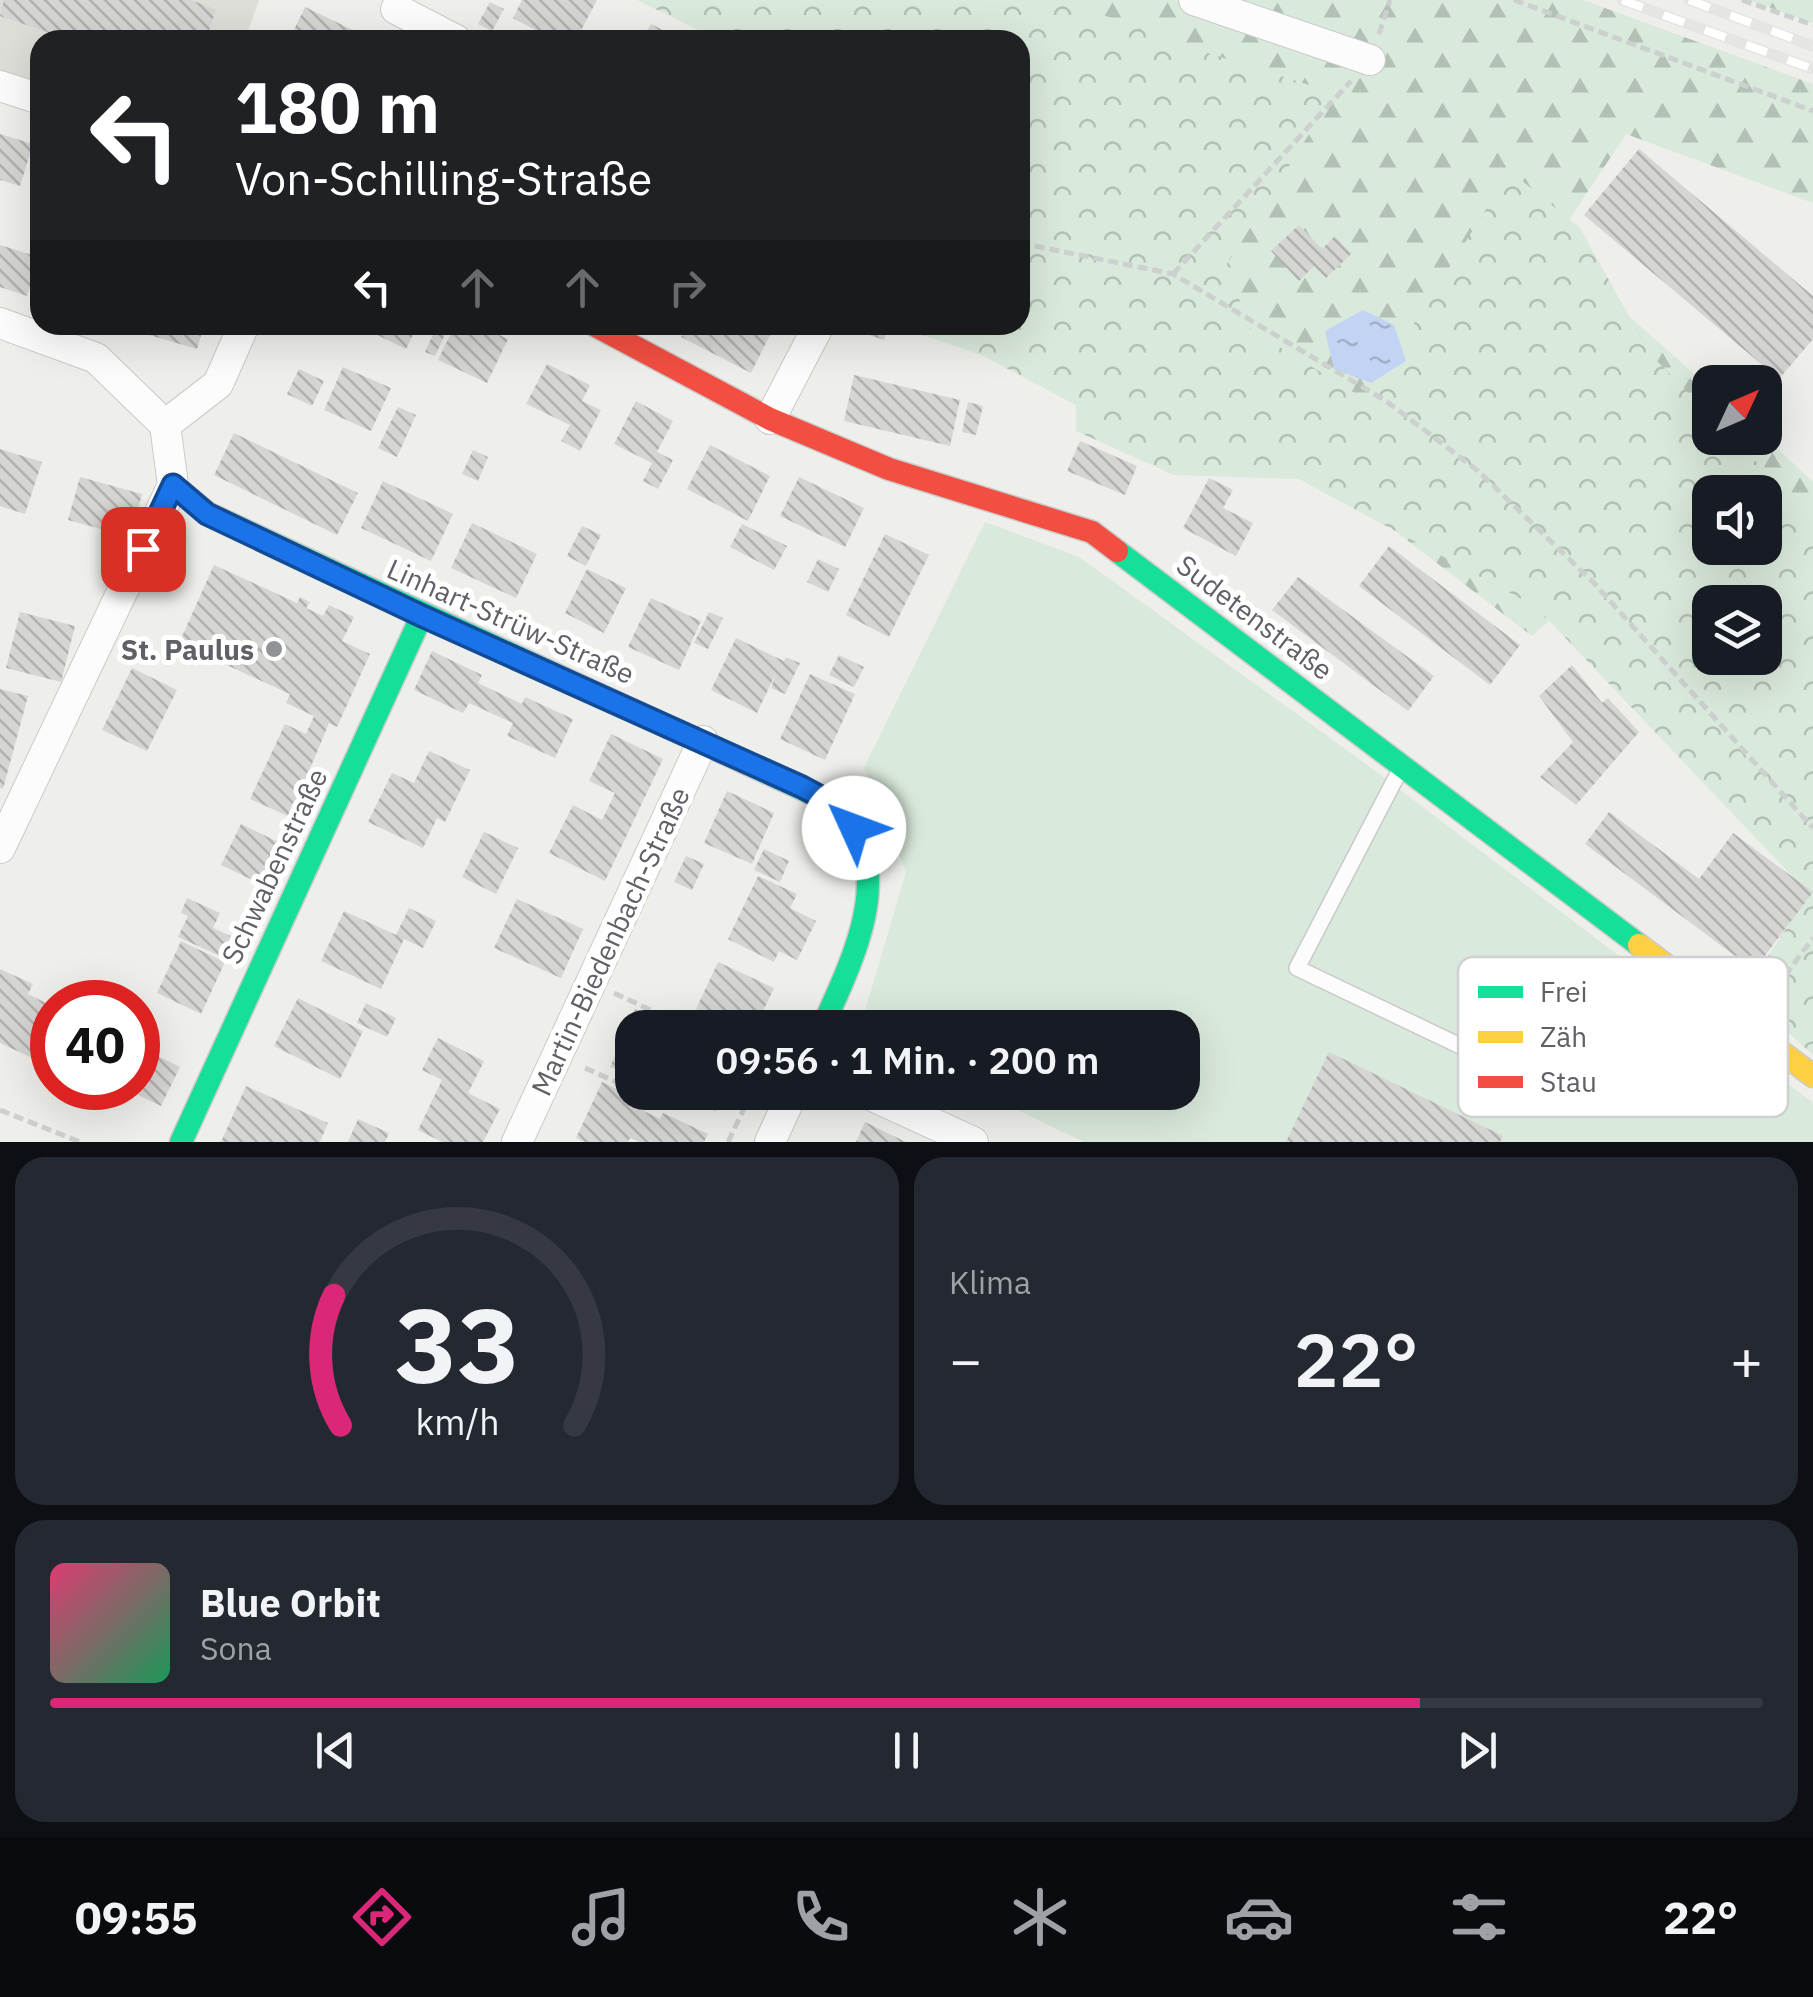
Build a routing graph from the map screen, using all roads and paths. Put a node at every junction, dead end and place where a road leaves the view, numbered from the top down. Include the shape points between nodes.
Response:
1 (1194, 0) edge
2 (1514, 0) edge
3 (1742, 0) edge
4 (396, 9) dead end
5 (1813, 25) edge
6 (437, 30) edge
7 (1370, 60) joint
8 (0, 86) edge
9 (30, 96) edge
10 (1813, 111) edge
11 (1030, 245) edge
12 (1173, 274) junction
13 (0, 323) edge
14 (30, 334) edge
15 (33, 335) edge
16 (240, 335) edge
17 (613, 335) edge
18 (813, 335) edge
19 (770, 419) junction
20 (165, 425) junction
21 (173, 485) junction
22 (422, 616) junction
23 (703, 740) junction
24 (1402, 765) junction
25 (1813, 828) edge
26 (0, 848) edge
27 (1813, 938) edge
28 (1658, 957) edge
29 (1788, 972) edge
30 (591, 982) junction
31 (651, 1010) edge
32 (830, 1010) edge
33 (1458, 1045) edge
34 (556, 1056) junction
35 (1788, 1056) edge
36 (1813, 1076) edge
37 (615, 1082) edge
38 (0, 1110) edge
39 (743, 1110) edge
40 (785, 1110) edge
41 (903, 1110) edge
42 (80, 1142) edge
43 (181, 1142) edge
44 (517, 1142) edge
45 (728, 1142) edge
46 (770, 1142) edge
47 (973, 1142) edge

1 - 7 street
2 - 10 path
3 - 5 path
4 - 6 street
7 - 12 path
8 - 9 street
11 - 12 path
12 - 25 path via 1386,402 1478,470 1594,582
13 - 14 street
15 - 20 street via 96,358
16 - 20 street via 218,384
17 - 19 street, Sudetenstraße
18 - 19 street
19 - 24 street, Sudetenstraße via 889,470 1092,532
20 - 21 street
21 - 22 street, Linhart-Strüw-Straße via 207,514
21 - 26 street
22 - 23 street, Linhart-Strüw-Straße
22 - 43 street, Schwabenstraße
23 - 30 street, Martin-Biedenbach-Straße
23 - 32 street, Linhart-Strüw-Straße via 830,802 854,828 868,898
24 - 28 street, Sudetenstraße
24 - 33 lane via 1297,968
27 - 29 path
30 - 31 path
30 - 34 street, Martin-Biedenbach-Straße
34 - 37 path
34 - 44 street, Martin-Biedenbach-Straße
35 - 36 street, Sudetenstraße
38 - 42 path
39 - 45 path
40 - 46 street
41 - 47 street

